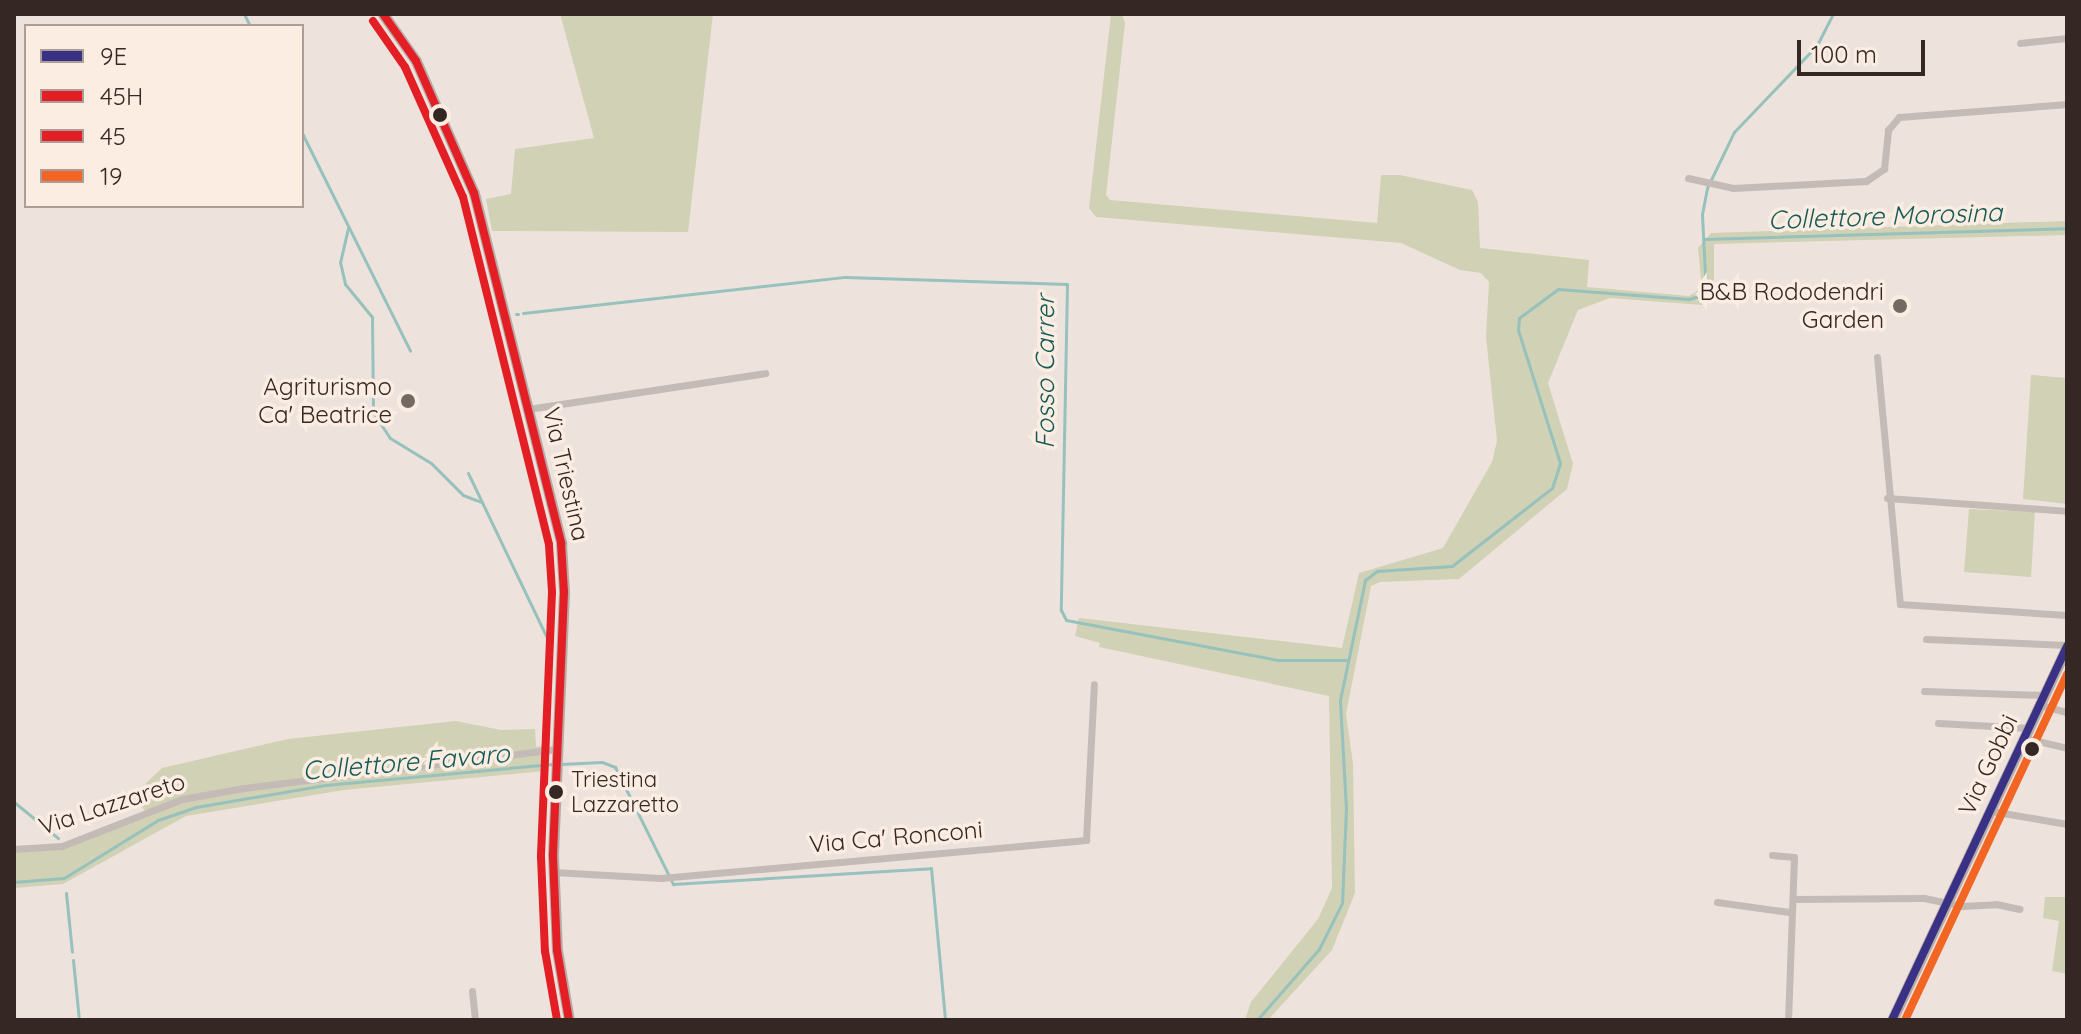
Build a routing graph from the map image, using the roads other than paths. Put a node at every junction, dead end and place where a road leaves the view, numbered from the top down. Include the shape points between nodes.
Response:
1 (387, 16) edge
2 (2067, 38) edge
3 (2020, 43) dead end
4 (2067, 104) edge
5 (1688, 178) dead end
6 (1877, 357) dead end
7 (765, 373) dead end
8 (528, 409) junction
9 (1887, 498) junction
10 (2067, 511) edge
11 (2067, 615) edge
12 (1926, 639) dead end
13 (2067, 646) edge
14 (1094, 684) dead end
15 (1924, 691) dead end
16 (2043, 700) junction
17 (2067, 712) edge
18 (1938, 723) dead end
19 (2027, 733) junction
20 (2067, 748) edge
21 (555, 751) junction
22 (1991, 811) junction
23 (2067, 824) edge
24 (14, 849) edge
25 (1772, 855) dead end
26 (553, 872) junction
27 (1793, 899) junction
28 (1717, 902) dead end
29 (1948, 902) junction
30 (2019, 909) dead end
31 (1789, 912) junction
32 (472, 991) dead end
33 (475, 1020) edge
34 (569, 1020) edge
35 (1788, 1020) edge
36 (1892, 1020) edge

1 - 8 street, Via Triestina via 416,61 470,182
2 - 3 street
4 - 5 street via 1899,117 1888,130 1884,169 1866,181 1708,186
6 - 9 street
7 - 8 street
8 - 21 street, Via Triestina via 563,558
9 - 10 street
9 - 11 street via 1900,604
12 - 13 street
13 - 16 street, Via Gobbi
14 - 26 street, Via Ca' Ronconi via 1086,840 661,878
15 - 16 street
16 - 17 street
16 - 19 street, Via Gobbi
18 - 19 street
19 - 20 street
19 - 22 street, Via Gobbi
21 - 24 street, Via Lazzareto via 182,799 62,846
21 - 26 street, Via Triestina
22 - 23 street
22 - 29 street, Via Gobbi
25 - 27 street via 1794,857
26 - 34 street, Via Triestina via 557,950
27 - 29 street
27 - 31 street
28 - 31 street
29 - 30 street
29 - 36 street, Via Gobbi
31 - 35 street
32 - 33 street

